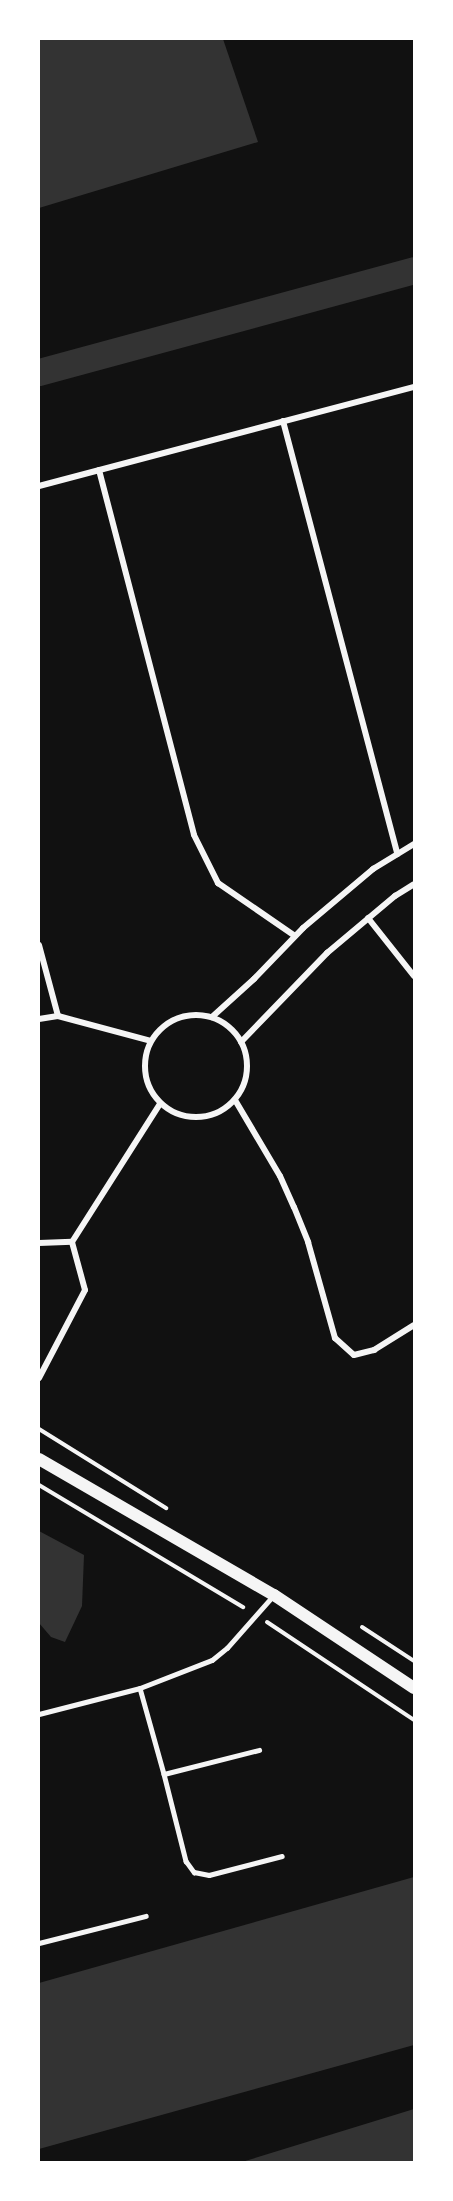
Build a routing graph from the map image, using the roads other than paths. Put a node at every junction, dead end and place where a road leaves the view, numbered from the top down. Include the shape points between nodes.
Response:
1 (414, 387) edge
2 (283, 421) junction
3 (99, 470) junction
4 (39, 486) edge
5 (414, 844) edge
6 (396, 855) junction
7 (414, 884) edge
8 (368, 918) junction
9 (295, 936) junction
10 (39, 945) edge
11 (414, 976) edge
12 (58, 1016) junction
13 (212, 1017) junction
14 (39, 1019) edge
15 (151, 1041) junction
16 (241, 1042) junction
17 (235, 1100) junction
18 (160, 1104) junction
19 (72, 1242) junction
20 (39, 1243) edge
21 (414, 1325) edge
22 (39, 1378) edge
23 (39, 1459) edge
24 (274, 1595) junction
25 (140, 1688) junction
26 (414, 1688) edge
27 (39, 1714) edge
28 (259, 1750) dead end
29 (164, 1774) junction
30 (282, 1856) dead end
31 (146, 1916) dead end
32 (39, 1943) edge

1 - 2 street
2 - 3 street
2 - 6 street
3 - 4 street
3 - 9 street via 194,835 218,883
5 - 6 street
6 - 9 street via 373,869
7 - 8 street
8 - 11 street
8 - 16 street via 327,953
9 - 13 street
10 - 12 street
12 - 14 street
12 - 15 street
13 - 15 street via 194,1014 177,1018 162,1027
13 - 16 street via 227,1025
15 - 18 street via 145,1057 145,1074
16 - 17 street via 248,1069
17 - 18 street via 223,1111 190,1118
17 - 21 street via 294,1207 335,1338 354,1355 374,1350
18 - 19 street
19 - 20 street
19 - 22 street via 85,1290
23 - 24 main road
24 - 25 lane via 212,1660
24 - 26 main road
25 - 27 lane
25 - 29 lane
28 - 29 lane
29 - 30 lane via 186,1861 194,1872 209,1875
31 - 32 lane

